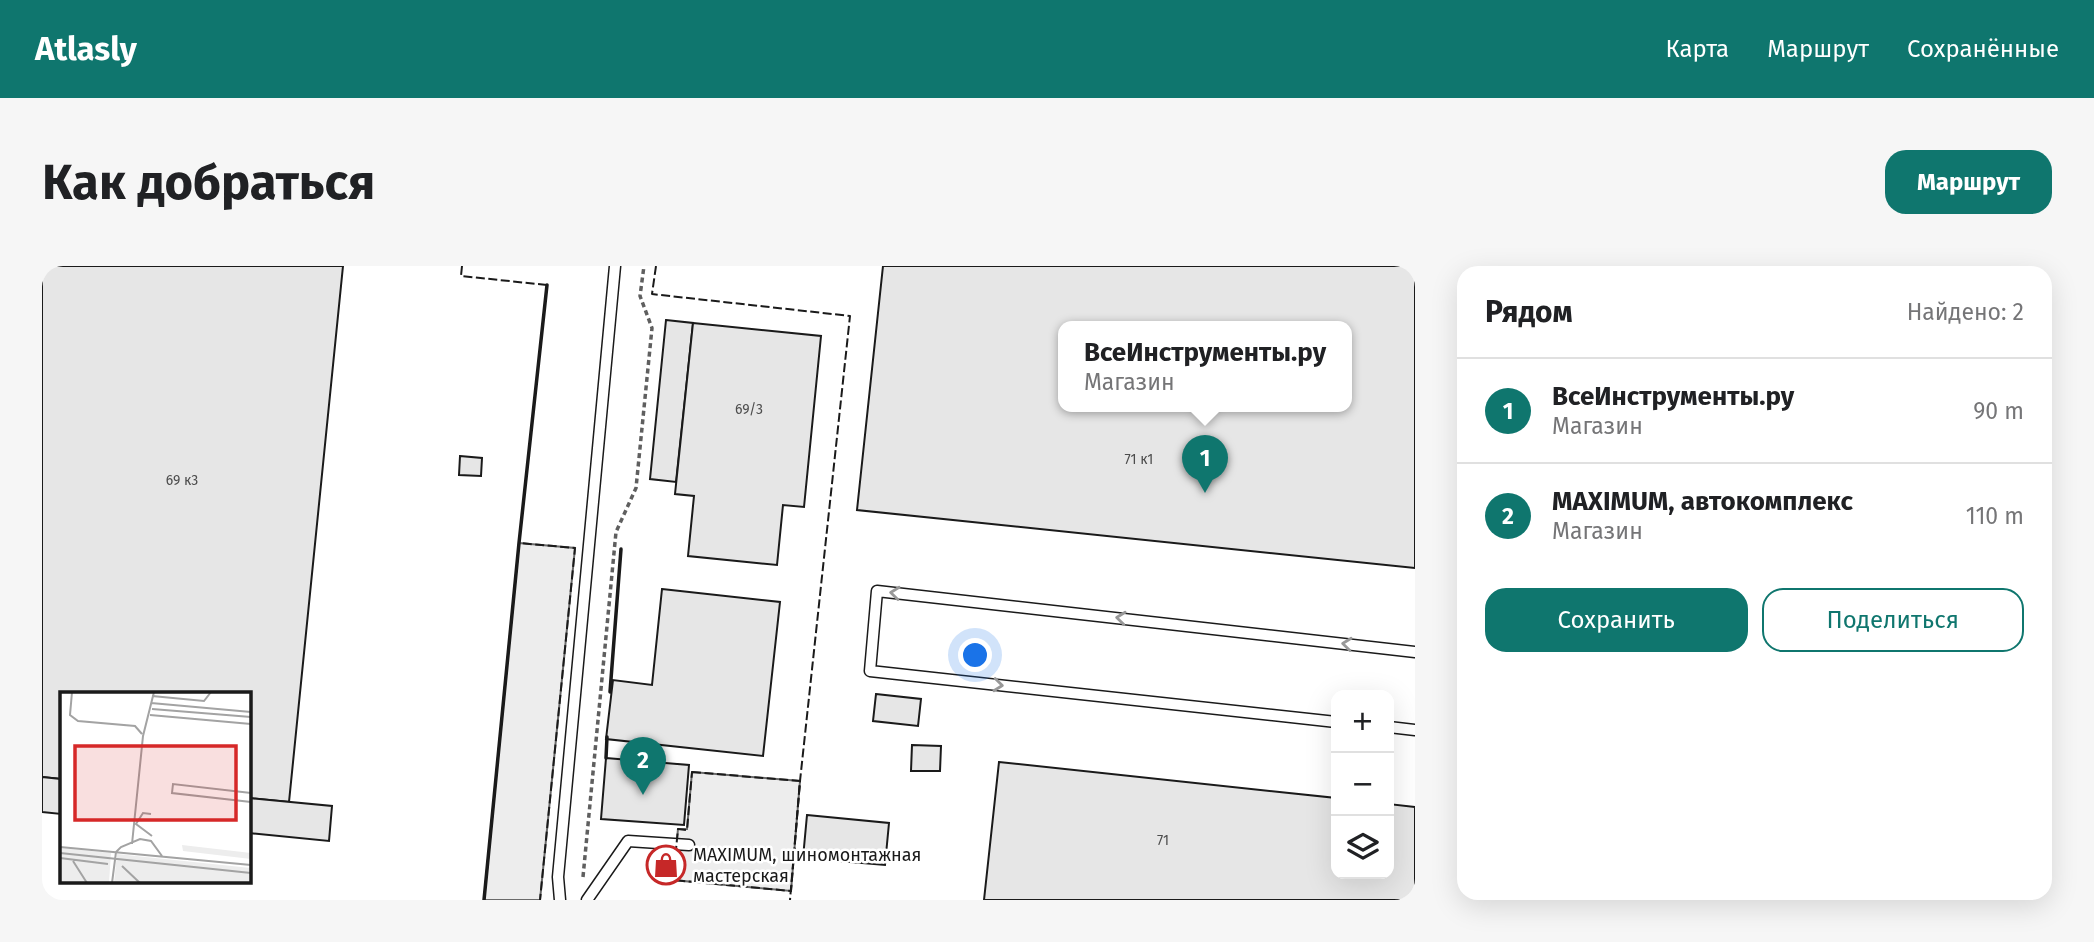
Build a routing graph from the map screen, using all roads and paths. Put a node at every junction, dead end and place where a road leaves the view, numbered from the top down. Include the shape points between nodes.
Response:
1 (615, 266) edge
2 (644, 266) edge
3 (1415, 652) edge
4 (1331, 721) edge
5 (1394, 728) edge
6 (1415, 730) edge
7 (689, 845) dead end
8 (582, 886) dead end
9 (560, 900) edge
10 (587, 900) edge

1 - 9 lane via 558,877
2 - 8 path via 640,296 652,328 650,355 636,488 616,532
3 -> 4 lane via 877,591 870,671
5 - 6 lane
7 - 10 lane via 628,841

